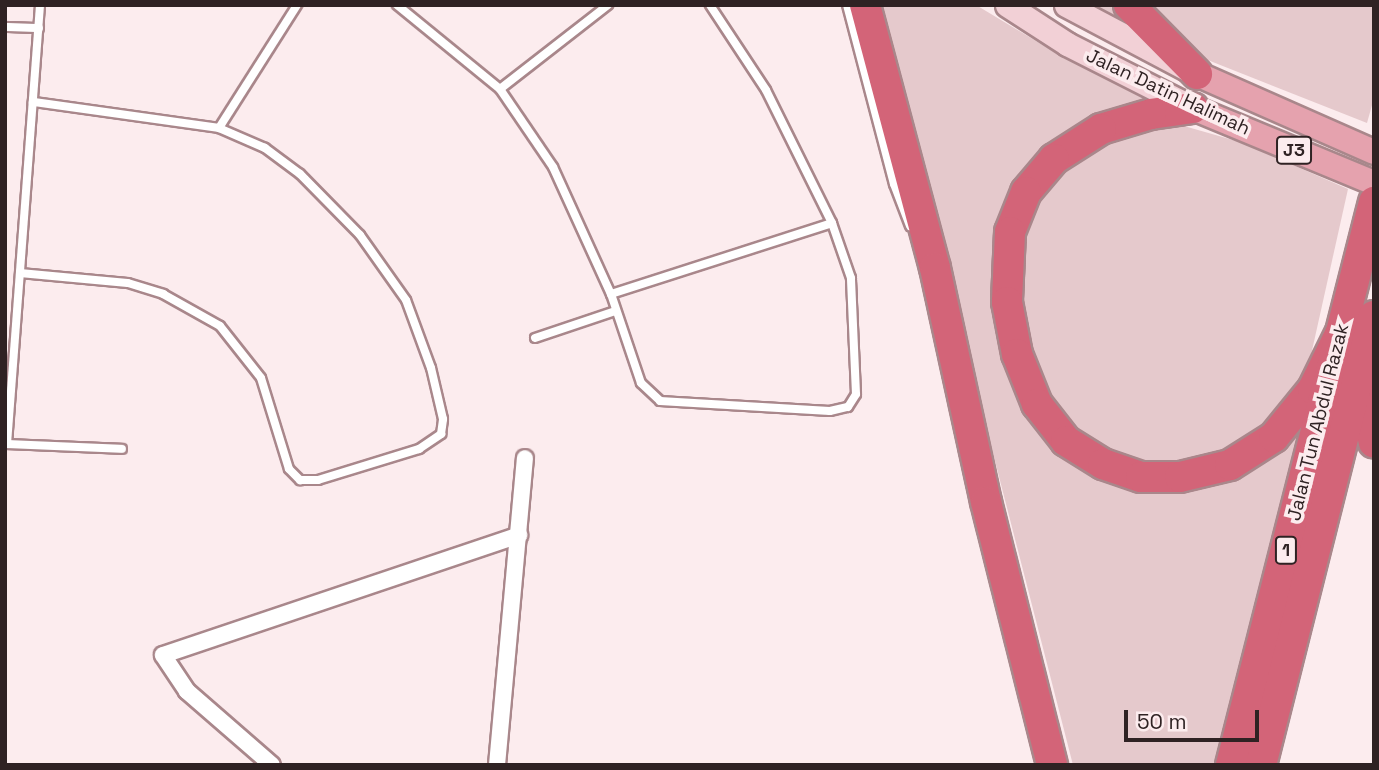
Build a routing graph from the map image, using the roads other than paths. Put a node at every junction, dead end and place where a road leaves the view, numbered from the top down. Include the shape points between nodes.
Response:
1 (40, 5) edge
2 (297, 5) edge
3 (397, 5) edge
4 (608, 5) edge
5 (710, 5) edge
6 (847, 5) edge
7 (865, 5) edge
8 (1007, 5) edge
9 (1066, 5) edge
10 (1129, 5) edge
11 (5, 27) edge
12 (39, 28) junction
13 (1209, 80) junction
14 (500, 89) junction
15 (33, 102) junction
16 (1203, 113) junction
17 (219, 128) junction
18 (1374, 152) edge
19 (1374, 183) edge
20 (1374, 202) edge
21 (832, 223) junction
22 (935, 268) junction
23 (20, 273) junction
24 (611, 294) junction
25 (615, 311) junction
26 (1374, 316) edge
27 (1339, 336) junction
28 (535, 338) dead end
29 (1360, 378) junction
30 (1374, 443) edge
31 (6, 444) edge
32 (122, 449) dead end
33 (525, 458) dead end
34 (519, 535) junction
35 (272, 765) edge
36 (497, 765) edge
37 (1052, 765) edge
38 (1231, 765) edge
39 (1261, 765) edge

1 - 12 lane
2 - 17 lane
3 - 14 lane
4 - 14 lane
5 - 21 lane via 766,90
6 - 22 lane via 894,184 913,233
7 - 22 highway
8 - 16 main road, Jalan Datin Halimah / J3 via 1067,44
9 - 13 main road, Jalan Datin Halimah / J3
10 - 13 highway
11 - 12 lane
12 - 15 lane
13 - 18 main road, Jalan Datin Halimah / J3
14 - 24 lane via 553,167
15 - 17 lane
15 - 23 lane
16 - 19 main road, Jalan Datin Halimah / J3
16 - 27 highway via 1152,114 1101,130 1054,159 1026,192 1010,232 1007,302 1017,354 1037,404 1066,442 1103,464 1141,477 1181,477 1230,465 1274,437 1313,389
17 - 23 lane via 265,148 300,174 388,269 424,345 443,419 437,439 419,449 318,480 300,480 289,469 261,378 220,326 163,294 128,283
20 - 27 highway, Jalan Tun Abdul Razak / 1
21 - 24 lane
21 - 25 lane via 851,278 856,394 848,407 830,411 660,401 641,383
22 - 37 highway via 986,502
23 - 31 lane
24 - 25 lane
25 - 28 lane
26 - 29 highway, Jalan Tun Abdul Razak / 1
27 - 38 highway, Jalan Tun Abdul Razak / 1
29 - 30 highway
29 - 39 highway, Jalan Tun Abdul Razak / 1
31 - 32 lane
33 - 34 street
34 - 35 street via 163,655 187,691
34 - 36 street

